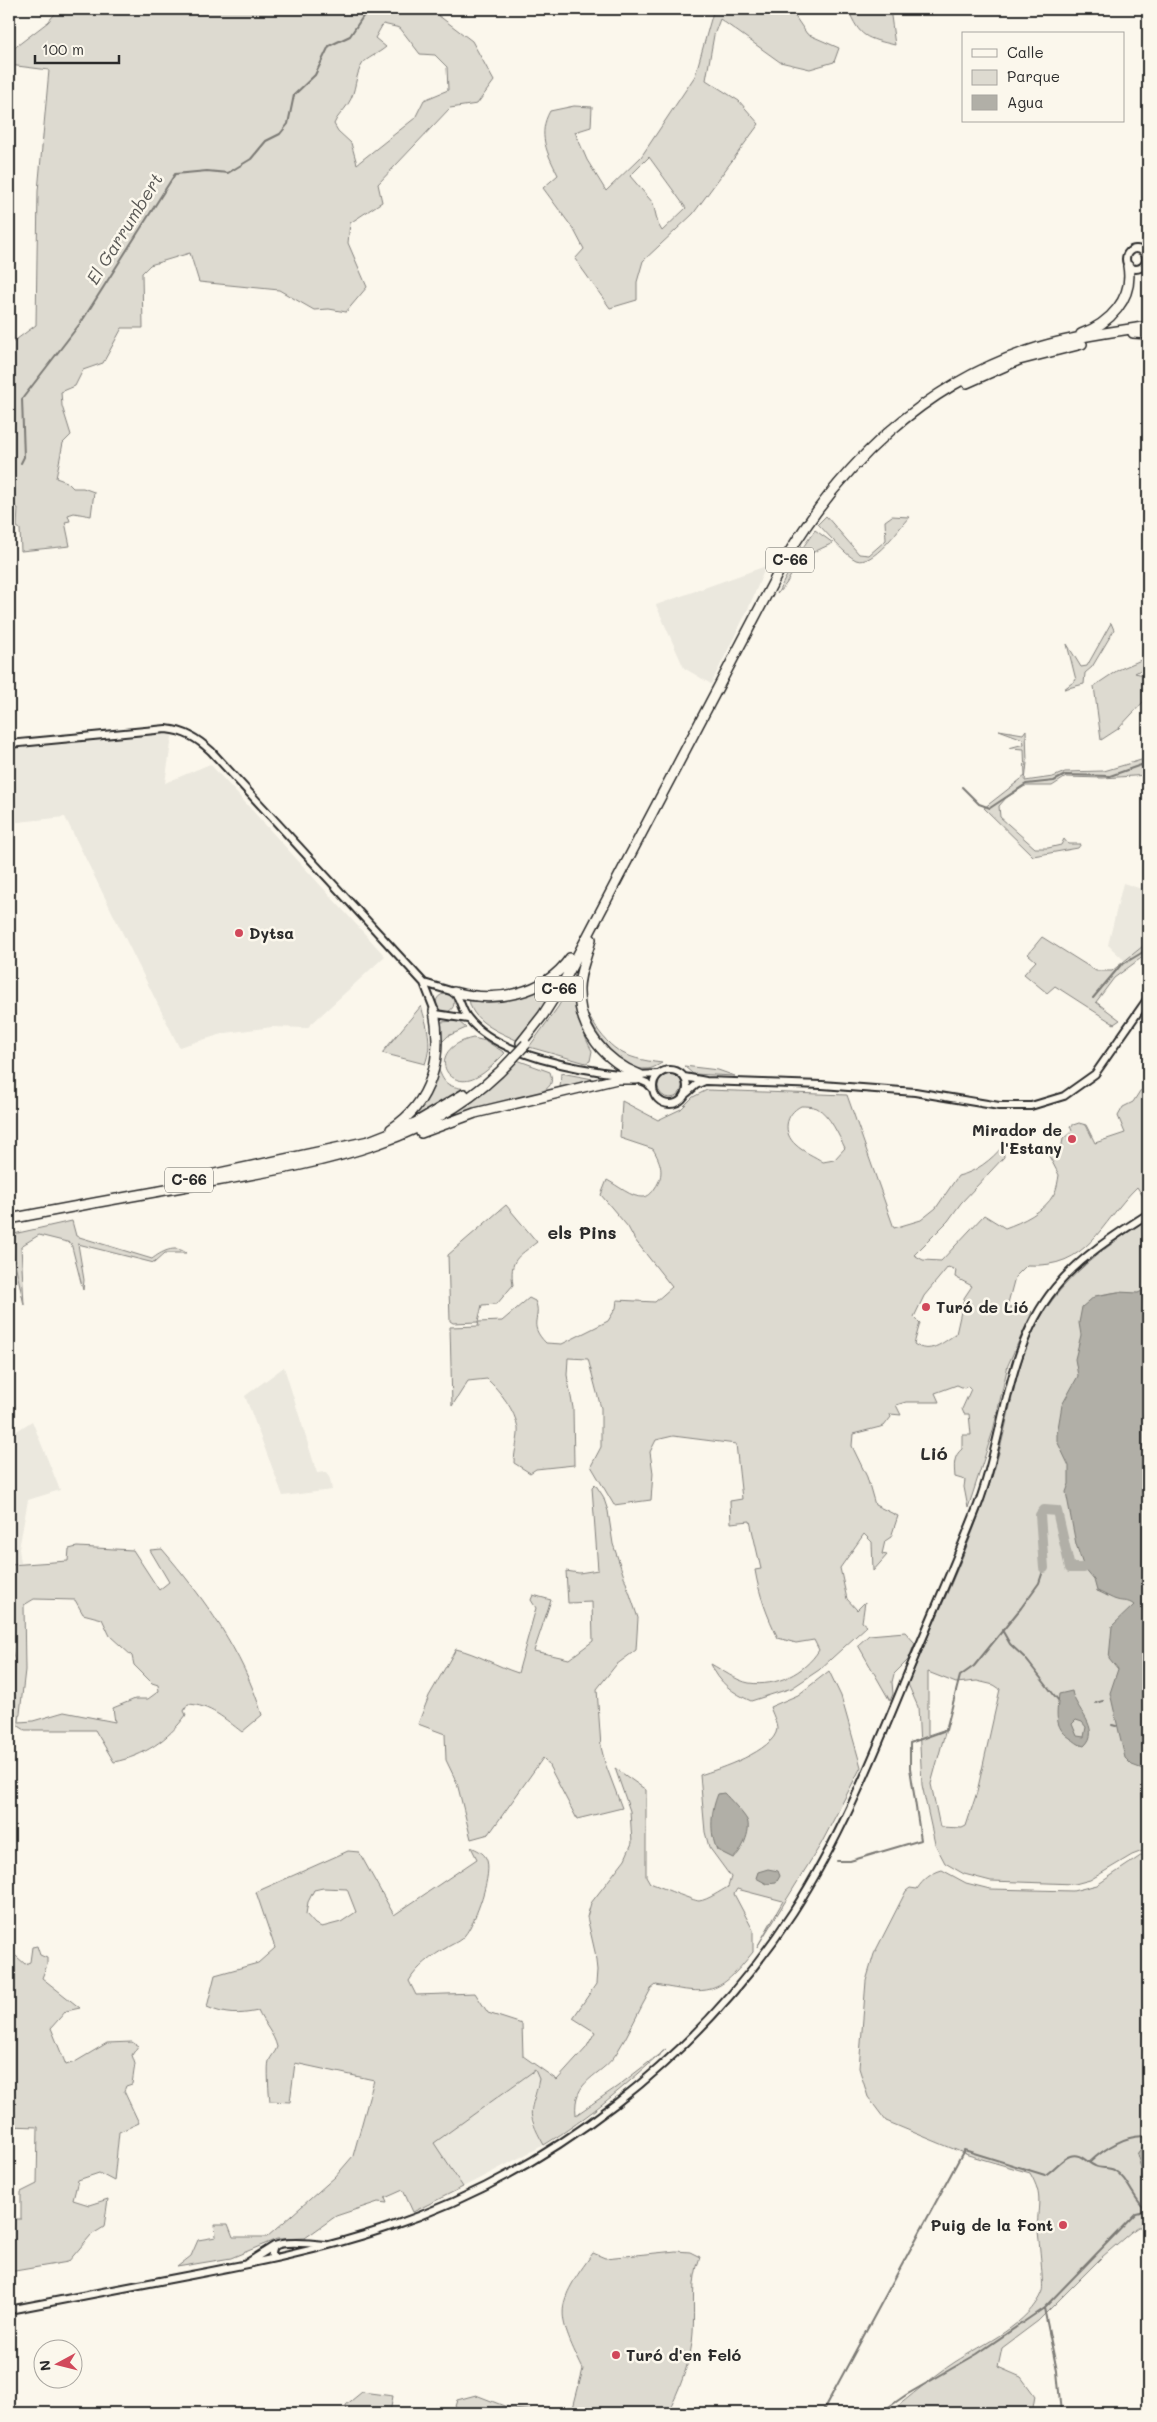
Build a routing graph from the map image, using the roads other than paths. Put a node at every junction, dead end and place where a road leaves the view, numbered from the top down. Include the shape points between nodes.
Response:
1 (1148, 247) edge
2 (1139, 250) junction
3 (1147, 256) edge
4 (1128, 266) junction
5 (1148, 326) edge
6 (1148, 332) edge
7 (1057, 342) junction
8 (9, 744) edge
9 (590, 935) junction
10 (424, 983) junction
11 (442, 989) junction
12 (454, 992) junction
13 (432, 998) junction
14 (1148, 998) edge
15 (459, 1004) junction
16 (434, 1011) junction
17 (449, 1016) junction
18 (468, 1019) junction
19 (510, 1057) junction
20 (658, 1074) junction
21 (635, 1077) junction
22 (684, 1077) junction
23 (706, 1081) junction
24 (653, 1089) junction
25 (686, 1094) junction
26 (369, 1141) junction
27 (293, 1166) junction
28 (9, 1214) edge
29 (1148, 1214) edge
30 (9, 1220) edge
31 (275, 2246) junction
32 (330, 2246) junction
33 (271, 2259) junction
34 (246, 2264) junction
35 (9, 2310) edge

1 - 2 main road
2 - 3 main road
2 - 4 main road via 1128,254
3 - 4 main road via 1146,263 1140,268
4 - 7 highway via 1129,280 1113,315 1099,326
5 - 7 highway, C-66
6 - 9 highway, C-66 via 1048,351 1004,366 962,386 902,426 845,481 814,521 791,559
7 - 9 highway, C-66 via 1001,360 943,391 883,436 830,493 787,556
8 - 10 main road via 166,729 195,737
9 - 12 highway via 561,970 541,985 506,996
9 - 19 highway, C-66, bridge via 551,1010
9 - 21 highway via 579,992 584,1022 606,1054
10 - 11 main road
10 - 13 main road
11 - 12 main road
11 - 13 main road
12 - 15 main road
13 - 16 main road
14 - 23 main road via 1095,1074 1064,1096 1031,1106 1014,1108 916,1092 827,1085
15 - 17 main road via 456,1012
15 - 18 main road
16 - 17 main road via 441,1016
16 - 26 highway via 438,1051 427,1089 406,1119
17 - 18 main road
18 - 21 main road via 498,1041 536,1057
19 - 26 highway, C-66 via 458,1098 415,1123
19 - 27 highway, C-66 via 459,1105 426,1125 376,1145
20 - 21 main road
20 - 22 main road via 671,1069
20 - 24 main road
21 - 24 main road
21 - 27 highway via 475,1113 354,1156
22 - 23 main road
22 - 25 main road
23 - 25 main road
24 - 25 main road via 658,1099 667,1104 678,1102
26 - 28 highway, C-66
27 - 30 highway, C-66
29 - 32 main road via 1071,1271 1055,1288 1034,1321 1017,1361 978,1504 871,1762 823,1861 792,1913 753,1968 672,2055 621,2099 568,2138 515,2170 440,2208
31 - 32 main road via 309,2243
31 - 33 main road
31 - 34 main road
32 - 33 main road
33 - 34 main road
34 - 35 main road

